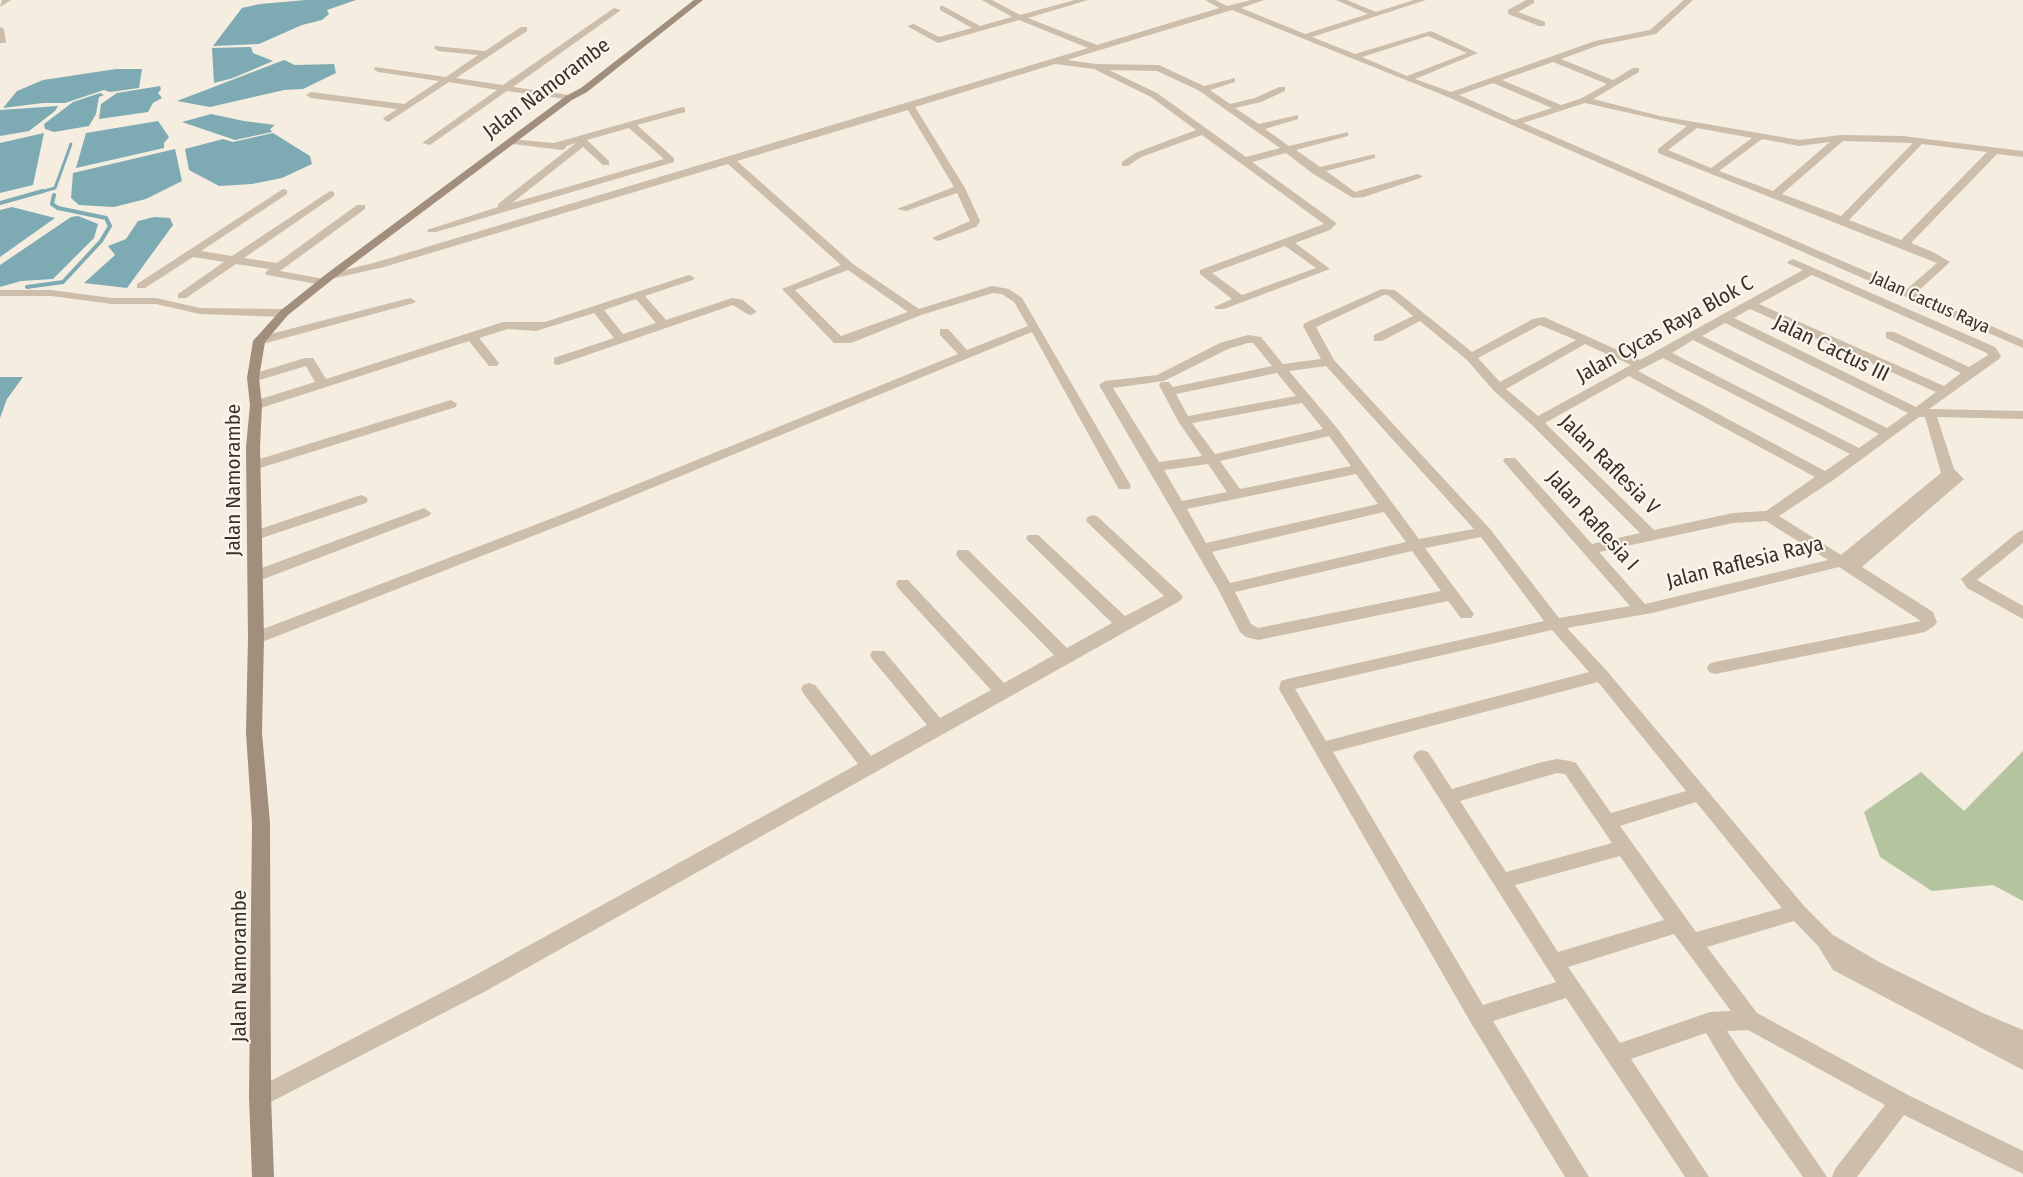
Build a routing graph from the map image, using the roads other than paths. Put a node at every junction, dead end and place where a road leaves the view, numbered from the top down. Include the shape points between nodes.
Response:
1 (7, 0) edge
2 (699, 0) edge
3 (986, 0) edge
4 (1046, 0) edge
5 (1084, 0) edge
6 (1209, 0) edge
7 (1260, 0) edge
8 (1340, 0) edge
9 (1422, 0) edge
10 (1530, 0) edge
11 (1689, 0) edge
12 (0, 5) edge
13 (1059, 7) junction
14 (943, 8) dead end
15 (1231, 9) junction
16 (617, 10) dead end
17 (1377, 15) junction
18 (1018, 17) junction
19 (1542, 24) dead end
20 (911, 26) dead end
21 (978, 28) junction
22 (0, 29) edge
23 (524, 29) dead end
24 (1306, 36) junction
25 (3, 41) dead end
26 (438, 48) dead end
27 (1096, 48) junction
28 (486, 54) junction
29 (1355, 57) junction
30 (1553, 59) junction
31 (1052, 61) junction
32 (1096, 68) junction
33 (378, 69) dead end
34 (1636, 70) dead end
35 (449, 79) junction
36 (1407, 79) junction
37 (1232, 80) dead end
38 (1494, 80) junction
39 (1613, 83) junction
40 (505, 88) junction
41 (1203, 89) junction
42 (1282, 89) dead end
43 (311, 95) dead end
44 (1451, 95) junction
45 (569, 98) junction
46 (1585, 100) junction
47 (910, 106) junction
48 (406, 107) junction
49 (1228, 107) junction
50 (1560, 108) junction
51 (682, 110) dead end
52 (1295, 117) dead end
53 (388, 119) dead end
54 (1514, 123) junction
55 (630, 124) junction
56 (1696, 124) junction
57 (1257, 128) junction
58 (1203, 131) junction
59 (1345, 134) dead end
60 (1759, 137) junction
61 (1841, 138) junction
62 (582, 140) junction
63 (512, 141) junction
64 (1920, 141) junction
65 (426, 143) dead end
66 (554, 146) junction
67 (574, 149) junction
68 (1287, 150) junction
69 (1994, 151) junction
70 (2023, 154) edge
71 (1372, 156) dead end
72 (730, 159) junction
73 (1243, 161) junction
74 (606, 162) dead end
75 (1125, 164) dead end
76 (1317, 171) junction
77 (1712, 172) junction
78 (1418, 177) dead end
79 (960, 188) junction
80 (283, 192) dead end
81 (330, 194) dead end
82 (1777, 196) junction
83 (361, 207) dead end
84 (902, 209) dead end
85 (495, 212) junction
86 (1841, 222) junction
87 (432, 230) dead end
88 (937, 238) dead end
89 (1286, 242) junction
90 (1905, 245) junction
91 (190, 253) junction
92 (235, 260) junction
93 (1793, 262) dead end
94 (849, 266) junction
95 (279, 267) junction
96 (1812, 270) junction
97 (689, 278) dead end
98 (326, 280) junction
99 (141, 286) dead end
100 (0, 293) edge
101 (638, 295) junction
102 (1908, 295) junction
103 (182, 296) dead end
104 (1241, 300) junction
105 (410, 301) dead end
106 (1751, 305) junction
107 (1220, 307) dead end
108 (596, 308) junction
109 (751, 312) dead end
110 (284, 313) junction
111 (916, 313) junction
112 (1421, 316) junction
113 (1727, 319) junction
114 (663, 324) junction
115 (1035, 327) junction
116 (944, 332) dead end
117 (1890, 335) dead end
118 (471, 336) junction
119 (1695, 336) junction
120 (620, 338) junction
121 (1378, 338) dead end
122 (1584, 340) junction
123 (260, 341) junction
124 (2023, 344) edge
125 (1663, 353) junction
126 (965, 355) junction
127 (1471, 357) junction
128 (558, 361) dead end
129 (1329, 362) junction
130 (493, 363) dead end
131 (1642, 365) junction
132 (1282, 368) junction
133 (1629, 372) junction
134 (1970, 372) junction
135 (253, 378) junction
136 (1160, 378) junction
137 (322, 383) junction
138 (1498, 388) junction
139 (1945, 391) junction
140 (1169, 392) junction
141 (1306, 398) junction
142 (451, 404) dead end
143 (255, 405) junction
144 (1924, 414) junction
145 (2023, 416) edge
146 (1184, 422) junction
147 (1537, 422) junction
148 (1332, 431) junction
149 (1888, 434) junction
150 (1860, 454) junction
151 (1212, 459) junction
152 (1510, 461) dead end
153 (255, 465) junction
154 (1155, 467) junction
155 (1359, 469) junction
156 (1827, 477) junction
157 (1124, 486) dead end
158 (1236, 494) junction
159 (361, 500) dead end
160 (1176, 507) junction
161 (1386, 507) junction
162 (424, 513) dead end
163 (1769, 516) junction
164 (1093, 520) dead end
165 (1485, 532) junction
166 (256, 535) junction
167 (2023, 535) edge
168 (1652, 537) junction
169 (1033, 538) dead end
170 (1415, 545) junction
171 (1202, 549) junction
172 (1590, 549) junction
173 (963, 554) dead end
174 (1848, 564) junction
175 (256, 576) junction
176 (903, 584) dead end
177 (1226, 590) junction
178 (1450, 595) junction
179 (1642, 610) junction
180 (1466, 614) dead end
181 (2023, 614) edge
182 (1123, 624) junction
183 (1555, 624) junction
184 (256, 638) junction
185 (878, 655) dead end
186 (1065, 656) junction
187 (1715, 668) dead end
188 (1601, 675) junction
189 (809, 689) dead end
190 (1002, 691) junction
191 (938, 727) junction
192 (1323, 748) junction
193 (1422, 757) dead end
194 (868, 766) junction
195 (1699, 794) junction
196 (1448, 798) junction
197 (1608, 822) junction
198 (1624, 847) junction
199 (1502, 881) junction
200 (1797, 912) junction
201 (1678, 924) junction
202 (1693, 942) junction
203 (1555, 962) junction
204 (1570, 987) junction
205 (1479, 1016) junction
206 (1750, 1020) junction
207 (1710, 1022) junction
208 (1979, 1030) junction
209 (2023, 1040) edge
210 (1617, 1054) junction
211 (2023, 1060) edge
212 (260, 1097) junction
213 (1901, 1102) junction
214 (2023, 1163) edge
215 (263, 1177) edge
216 (1578, 1177) edge
217 (1698, 1177) edge
218 (1816, 1177) edge
219 (1842, 1177) edge

1 - 12 street
2 - 45 main road, Jalan Namorambe
3 - 18 street
4 - 13 street
5 - 13 street
6 - 15 street
7 - 15 street
8 - 17 street
9 - 17 street
10 - 19 street via 1511,12
11 - 30 street via 1653,32 1602,42
13 - 18 street
14 - 21 street
15 - 24 street
15 - 27 street
16 - 40 street
17 - 24 street
18 - 21 street
18 - 27 street
20 - 21 street via 935,40
22 - 25 street
23 - 28 street
24 - 29 street
26 - 28 street
27 - 31 street
28 - 35 street
29 - 36 street
29 - 36 street via 1428,33 1474,52
30 - 38 street
30 - 39 street
31 - 32 street
31 - 47 street
32 - 41 street via 1156,67
32 - 58 street via 1148,91
33 - 35 street
34 - 39 street
35 - 40 street
35 - 48 street
36 - 44 street
37 - 41 street
38 - 44 street
38 - 50 street
39 - 46 street
40 - 45 street
40 - 65 street
41 - 49 street
42 - 49 street
43 - 48 street
44 - 54 street
45 - 63 main road, Jalan Namorambe
46 - 50 street
46 - 56 street
47 - 72 street
47 - 79 street
48 - 53 street
49 - 57 street
50 - 54 street
51 - 55 street
52 - 57 street
54 - 102 street
55 - 62 street
55 - 85 street via 671,160
56 - 60 street
56 - 77 street via 1661,151
57 - 68 street
58 - 73 street
58 - 75 street via 1138,155
59 - 68 street
60 - 61 street via 1799,142
60 - 77 street
61 - 64 street
61 - 82 street via 1776,192
62 - 66 street
62 - 67 street
62 - 74 street
63 - 66 street
63 - 98 main road, Jalan Namorambe
64 - 69 street
64 - 86 street
66 - 67 street
67 - 85 street
68 - 73 street
68 - 76 street
69 - 70 street
69 - 90 street
71 - 76 street
72 - 94 street
72 - 98 street
73 - 89 street via 1331,224
76 - 78 street via 1357,195
77 - 82 street
79 - 84 street
79 - 88 street via 975,222
80 - 91 street
81 - 92 street
82 - 86 street
83 - 95 street
85 - 87 street
86 - 90 street
89 - 104 street via 1204,272
89 - 104 street via 1324,270
90 - 102 street via 1944,262
91 - 92 street
91 - 99 street
92 - 95 street
92 - 103 street
93 - 96 street, Jalan Cactus Raya
94 - 111 street
94 - 111 street via 788,289 835,338 848,340
95 - 98 street via 271,273
96 - 106 street, Jalan Cycas Raya Blok C
96 - 134 street, Jalan Cactus Raya via 1993,352 1995,356
97 - 101 street
98 - 110 main road, Jalan Namorambe
100 - 110 street via 156,302 200,311
101 - 108 street
101 - 114 street
102 - 124 street
104 - 107 street
105 - 123 street
106 - 113 street, Jalan Cycas Raya Blok C
106 - 139 street
108 - 118 street via 536,327 513,324
108 - 120 street
109 - 114 street via 740,302 732,301
110 - 123 main road, Jalan Namorambe
111 - 115 street via 998,289 1018,300
112 - 121 street
112 - 127 street, Jalan Raflesia V
112 - 129 street, Jalan Raflesia V via 1385,291 1310,324
113 - 119 street, Jalan Cycas Raya Blok C
113 - 144 street, Jalan Cactus III
114 - 120 street
115 - 126 street
115 - 157 street
116 - 126 street
117 - 134 street
118 - 130 street
118 - 137 street
119 - 125 street, Jalan Cycas Raya Blok C
119 - 149 street
120 - 128 street
122 - 127 street via 1553,323 1540,321
122 - 131 street
122 - 138 street
123 - 135 main road, Jalan Namorambe
125 - 131 street, Jalan Cycas Raya Blok C
125 - 150 street
126 - 184 street via 571,516
127 - 138 street, Jalan Raflesia V
129 - 132 street
129 - 165 street
131 - 133 street, Jalan Cycas Raya Blok C
132 - 136 street via 1252,339 1224,346
132 - 140 street
132 - 141 street
133 - 147 street, Jalan Cycas Raya Blok C
133 - 156 street
134 - 139 street, Jalan Cactus Raya
135 - 137 street via 309,362
135 - 143 main road, Jalan Namorambe
136 - 140 street
136 - 154 street via 1105,385
137 - 143 street
138 - 147 street, Jalan Raflesia V
139 - 144 street, Jalan Cactus Raya
140 - 146 street
141 - 146 street
141 - 148 street
142 - 153 street
143 - 153 main road, Jalan Namorambe
144 - 145 street
144 - 149 street, Jalan Cactus Raya
144 - 174 street, Jalan Raflesia Raya via 1935,434 1947,475
146 - 151 street
147 - 168 street, Jalan Raflesia V
148 - 151 street
148 - 155 street
149 - 150 street, Jalan Cactus Raya
150 - 156 street, Jalan Cactus Raya
151 - 154 street
151 - 158 street
152 - 172 street, Jalan Raflesia I
153 - 166 main road, Jalan Namorambe
154 - 160 street
155 - 158 street
155 - 161 street
156 - 163 street, Jalan Cactus Raya
158 - 160 street
159 - 166 street
160 - 171 street
161 - 170 street
161 - 171 street
162 - 175 street
163 - 168 street via 1733,518
163 - 174 street
164 - 182 street via 1175,597
165 - 170 street
165 - 183 street
166 - 175 main road, Jalan Namorambe
167 - 181 street via 1968,579
168 - 172 street
169 - 182 street
170 - 177 street
170 - 178 street
171 - 177 street
172 - 179 street, Jalan Raflesia I
173 - 186 street
174 - 179 street, Jalan Raflesia Raya
174 - 187 street via 1928,616 1929,622 1925,626
175 - 184 main road, Jalan Namorambe
176 - 190 street
177 - 178 street via 1245,628 1258,634
178 - 180 street
179 - 183 street, Jalan Raflesia Raya
182 - 186 street
183 - 188 street
183 - 192 street, Jalan Raflesia Raya via 1288,684 1287,690
184 - 212 main road, Jalan Namorambe via 254,733 261,822
185 - 191 street
186 - 190 street
188 - 192 street
188 - 195 street
189 - 194 street
190 - 191 street
191 - 194 street
192 - 205 street
193 - 196 street
194 - 212 street via 467,990
195 - 197 street
195 - 200 street
196 - 197 street via 1564,766 1573,771
196 - 199 street
197 - 198 street
198 - 199 street
198 - 201 street
199 - 203 street
200 - 202 street
200 - 208 street via 1826,941 1840,964
201 - 202 street
201 - 203 street
202 - 206 street
203 - 204 street
204 - 205 street
204 - 210 street
205 - 216 street
206 - 207 street
206 - 213 street
207 - 210 street
207 - 218 street
208 - 209 street
208 - 211 street
210 - 217 street
212 - 215 main road, Jalan Namorambe
213 - 214 street
213 - 219 street

